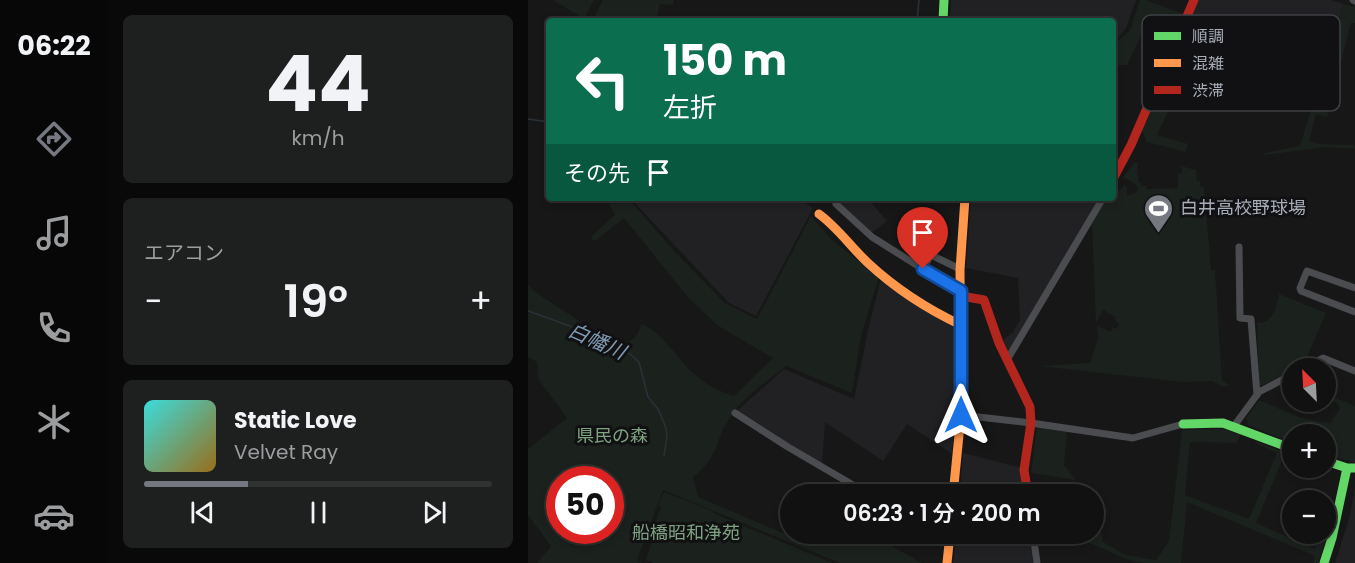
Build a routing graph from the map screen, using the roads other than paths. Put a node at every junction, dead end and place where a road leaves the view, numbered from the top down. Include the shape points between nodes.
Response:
1 (944, 0) edge
2 (1194, 0) edge
3 (1188, 15) edge
4 (943, 18) edge
5 (1146, 111) edge
6 (1116, 173) edge
7 (965, 201) edge
8 (1100, 201) edge
9 (836, 204) dead end
10 (819, 213) dead end
11 (1239, 247) dead end
12 (923, 269) junction
13 (960, 269) junction
14 (1355, 288) edge
15 (961, 293) junction
16 (1355, 312) edge
17 (961, 325) junction
18 (1007, 360) junction
19 (1336, 363) edge
20 (1355, 371) edge
21 (1282, 380) edge
22 (1257, 395) junction
23 (735, 413) dead end
24 (961, 415) junction
25 (1031, 423) junction
26 (1183, 424) joint
27 (1234, 426) junction
28 (1282, 445) edge
29 (1336, 464) edge
30 (1351, 468) edge
31 (851, 484) edge
32 (954, 484) edge
33 (1026, 484) edge
34 (949, 544) edge
35 (1034, 544) edge
36 (947, 563) edge
37 (1036, 563) edge
38 (1324, 563) edge

1 - 4 street
2 - 3 street
5 - 6 street
7 - 13 street
8 - 18 street
9 - 12 street via 872,237
10 - 17 street via 879,273
11 - 22 street via 1240,318 1251,319
12 - 13 street via 931,255
12 - 15 street
13 - 15 street
14 - 16 street via 1307,271 1300,288
15 - 17 street
15 - 18 street via 984,300
17 - 24 street
18 - 25 street via 1029,402
19 - 20 street
21 - 22 street
22 - 27 street
23 - 31 street
24 - 25 street
24 - 32 street
25 - 26 street via 1133,438
25 - 33 street via 1024,470
26 - 27 street
27 - 28 street
29 - 30 street
30 - 38 street
34 - 36 street
35 - 37 street

